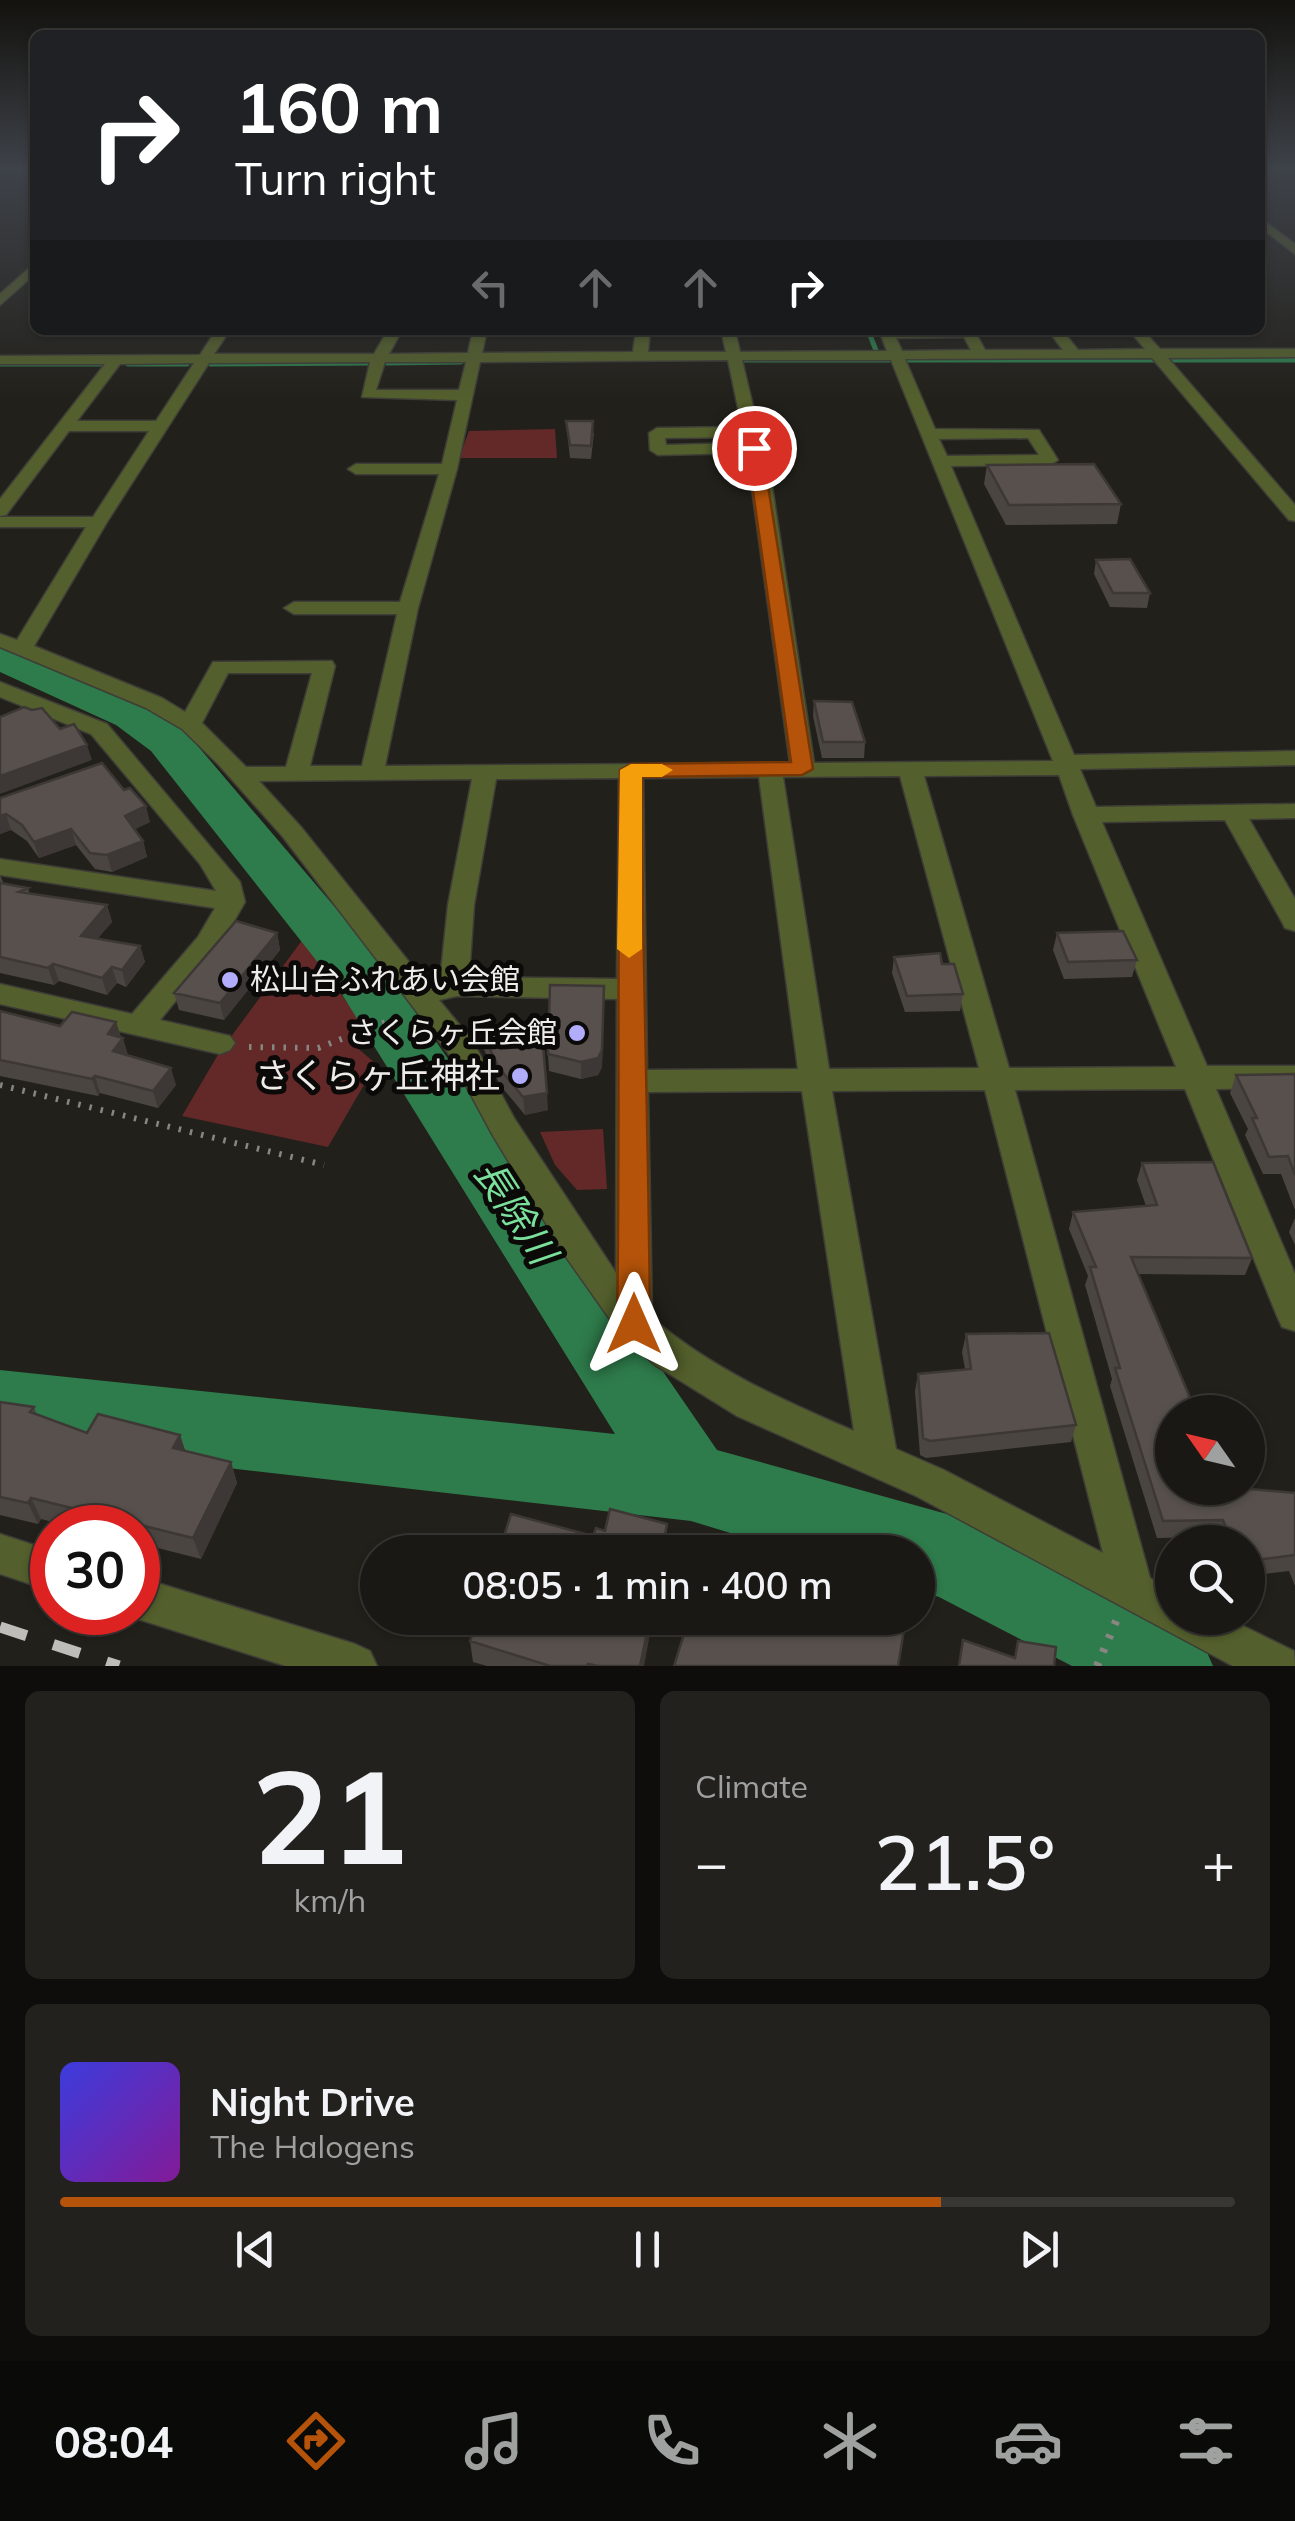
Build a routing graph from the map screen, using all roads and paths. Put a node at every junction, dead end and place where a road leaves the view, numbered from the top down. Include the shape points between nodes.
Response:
1 (30, 272) edge
2 (0, 301) edge
3 (220, 335) edge
4 (392, 335) edge
5 (479, 335) edge
6 (642, 335) edge
7 (729, 335) edge
8 (888, 335) edge
9 (970, 335) edge
10 (1059, 335) edge
11 (1141, 335) edge
12 (1295, 353) edge
13 (1074, 354) junction
14 (980, 355) junction
15 (640, 356) junction
16 (734, 356) junction
17 (379, 358) junction
18 (896, 358) junction
19 (1163, 358) junction
20 (0, 360) edge
21 (115, 360) junction
22 (204, 360) junction
23 (472, 366) junction
24 (466, 395) junction
25 (66, 426) junction
26 (159, 426) junction
27 (929, 434) junction
28 (752, 440) junction
29 (940, 461) junction
30 (356, 469) dead end
31 (449, 469) junction
32 (0, 511) edge
33 (1295, 516) edge
34 (0, 522) edge
35 (98, 522) junction
36 (294, 608) dead end
37 (408, 608) junction
38 (11, 644) edge
39 (0, 690) edge
40 (36, 704) junction
41 (0, 718) edge
42 (190, 724) junction
43 (1295, 758) edge
44 (1066, 765) junction
45 (802, 769) junction
46 (631, 770) junction
47 (770, 770) junction
48 (910, 770) junction
49 (372, 772) junction
50 (238, 774) junction
51 (296, 774) junction
52 (486, 774) junction
53 (1232, 811) junction
54 (1295, 812) edge
55 (1085, 815) junction
56 (0, 867) edge
57 (232, 902) junction
58 (1295, 922) edge
59 (454, 986) junction
60 (629, 988) junction
61 (0, 994) edge
62 (425, 1002) junction
63 (139, 1026) junction
64 (220, 1043) joint
65 (1295, 1077) edge
66 (998, 1078) junction
67 (1196, 1078) junction
68 (814, 1079) junction
69 (634, 1081) junction
70 (0, 1085) edge
71 (324, 1164) dead end
72 (1295, 1316) edge
73 (634, 1324) junction
74 (878, 1458) junction
75 (0, 1554) edge
76 (30, 1564) edge
77 (1127, 1600) junction
78 (160, 1605) edge
79 (1155, 1607) edge
80 (1217, 1635) edge
81 (355, 1666) edge
82 (1097, 1666) edge
83 (1279, 1666) edge

1 - 2 street
3 - 22 street
4 - 17 street
5 - 23 street
6 - 15 street
7 - 16 street
8 - 18 street
9 - 14 street
10 - 13 street
11 - 19 street
12 - 19 street
13 - 14 street
13 - 19 street
14 - 18 street
15 - 16 street
15 - 23 street via 561,357 560,374
16 - 18 street via 825,350
16 - 28 street
17 - 22 street
17 - 23 street
17 - 24 street via 367,394
18 - 27 street
19 - 33 street
20 - 21 street
21 - 22 street
21 - 25 street
22 - 26 street
23 - 24 street
24 - 31 street
25 - 26 street
25 - 32 street
26 - 35 street
27 - 29 street
27 - 29 street via 1033,434 1050,460
28 - 28 street via 658,450 657,433
28 - 45 street
29 - 44 street
30 - 31 street
31 - 37 street
34 - 35 street
35 - 38 street
36 - 37 street
37 - 49 street
38 - 42 street via 104,680
39 - 40 street
40 - 41 street
40 - 57 street via 99,729 118,763 218,870
42 - 50 street
42 - 51 street via 221,666 324,666
43 - 44 street
44 - 48 street
44 - 55 street
45 - 47 street
45 - 48 street
46 - 47 street
46 - 52 street
46 - 60 street
47 - 68 street
48 - 66 street
49 - 51 street
49 - 52 street
50 - 51 street
50 - 62 street
52 - 59 street via 461,904
53 - 54 street
53 - 55 street
53 - 58 street
55 - 67 street
56 - 57 street
57 - 63 street via 208,943
59 - 60 street
59 - 62 street
60 - 69 street
61 - 63 street
62 - 64 path via 318,1048
62 - 73 street via 461,1048 560,1217
63 - 64 street
65 - 67 street
66 - 67 street
66 - 68 street
66 - 77 street
67 - 72 street
68 - 69 street
68 - 74 street
69 - 73 street
70 - 71 path
73 - 74 street via 668,1354 750,1404
74 - 77 street
75 - 76 street
77 - 79 street
77 - 82 path
78 - 81 street
80 - 83 street

